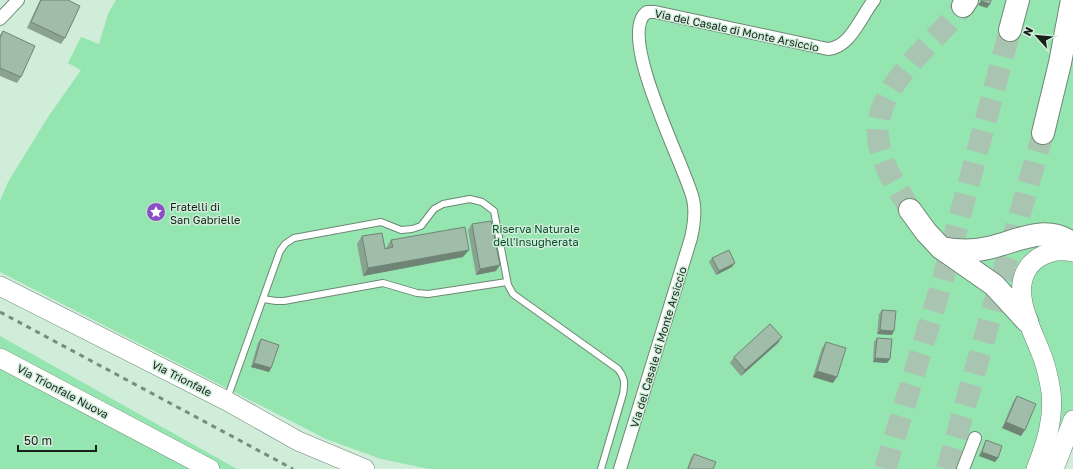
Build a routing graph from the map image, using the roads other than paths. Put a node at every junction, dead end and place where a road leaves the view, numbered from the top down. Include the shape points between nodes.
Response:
1 (18, 0) edge
2 (874, 0) edge
3 (1018, 0) edge
4 (1072, 0) edge
5 (0, 19) edge
6 (1010, 30) tunnel mouth
7 (1043, 133) tunnel mouth
8 (910, 210) tunnel mouth
9 (1073, 244) edge
10 (941, 248) junction
11 (1073, 252) edge
12 (507, 282) junction
13 (0, 286) edge
14 (263, 299) junction
15 (1027, 321) junction
16 (0, 358) edge
17 (227, 401) junction
18 (1073, 420) edge
19 (975, 438) dead end
20 (210, 469) edge
21 (365, 469) edge
22 (601, 469) edge
23 (620, 469) edge
24 (963, 469) edge
25 (1036, 469) edge
26 (1054, 469) edge

1 - 5 street
2 - 23 street, Via del Casale di Monte Arsiccio via 846,40 839,47 828,49 655,12 647,12 642,17 638,30 639,44 658,112 691,193 694,217 691,241
3 - 6 highway
4 - 7 highway
8 - 10 highway
9 - 10 highway via 1061,237 1042,234 979,250
10 - 15 highway via 998,289
11 - 15 main road via 1062,250 1046,253 1027,269 1022,291
12 - 14 lane via 428,294 383,283 284,301
12 - 14 lane via 494,212 482,202 470,199 443,204 434,209 421,226 412,229 401,230 381,222 294,238 280,251
12 - 22 lane via 513,294 524,304 618,369 624,376 623,394
13 - 17 main road, Via Trionfale
14 - 17 lane
15 - 25 main road via 1045,364 1052,407 1047,439
16 - 20 main road, Via Trionfale Nuova
17 - 21 main road, Via Trionfale via 310,446
18 - 26 main road
19 - 24 street

